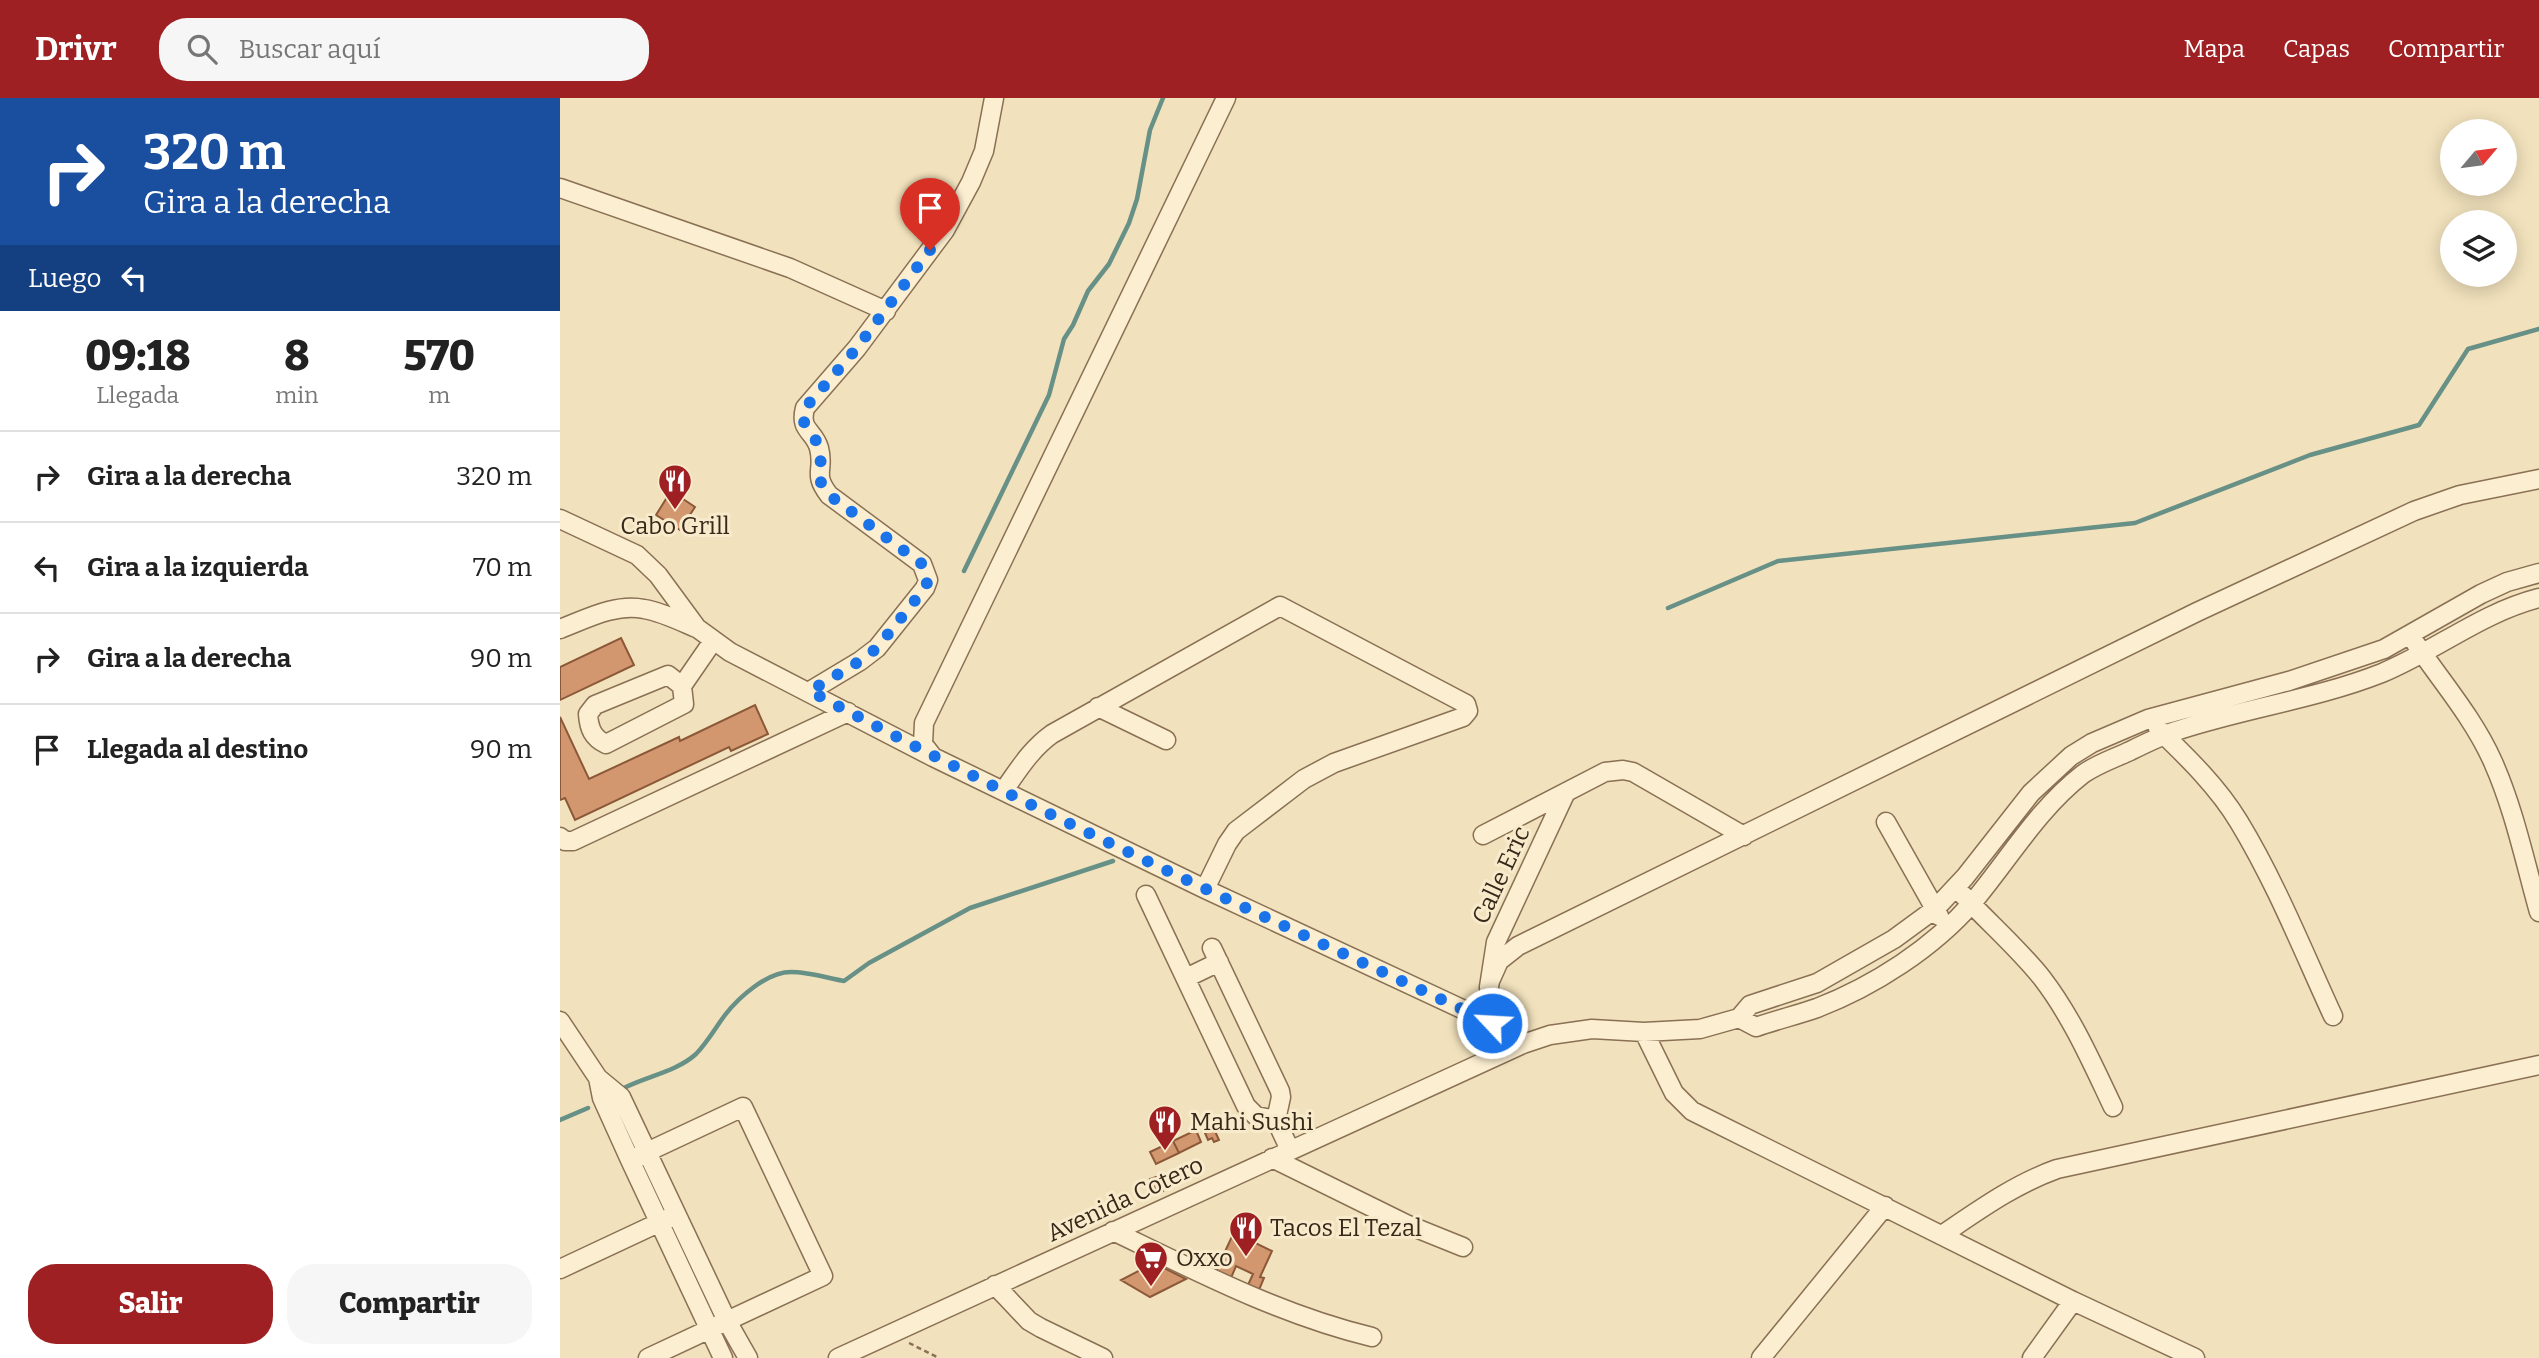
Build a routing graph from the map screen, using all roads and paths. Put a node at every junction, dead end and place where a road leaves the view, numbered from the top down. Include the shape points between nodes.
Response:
1 (994, 98) edge
2 (1226, 98) edge
3 (560, 188) edge
4 (886, 310) junction
5 (2539, 479) edge
6 (560, 519) edge
7 (2539, 573) edge
8 (2539, 598) edge
9 (697, 628) junction
10 (560, 629) edge
11 (2410, 635) junction
12 (713, 641) junction
13 (2423, 654) junction
14 (682, 686) junction
15 (810, 691) junction
16 (1098, 707) junction
17 (848, 712) junction
18 (2148, 719) junction
19 (2165, 735) junction
20 (1166, 740) dead end
21 (933, 757) junction
22 (1004, 790) junction
23 (1566, 792) junction
24 (1886, 822) dead end
25 (1483, 835) dead end
26 (1744, 836) junction
27 (560, 837) edge
28 (1205, 888) junction
29 (1956, 888) junction
30 (1146, 895) dead end
31 (1971, 904) junction
32 (1935, 909) junction
33 (2539, 912) edge
34 (1947, 928) junction
35 (1186, 978) junction
36 (1490, 981) junction
37 (2333, 1016) dead end
38 (1739, 1018) junction
39 (560, 1021) edge
40 (1492, 1023) junction
41 (1644, 1032) junction
42 (1509, 1049) junction
43 (2539, 1065) edge
44 (598, 1078) junction
45 (2113, 1107) dead end
46 (1276, 1120) junction
47 (1290, 1150) junction
48 (648, 1152) junction
49 (1272, 1158) junction
50 (630, 1160) junction
51 (1885, 1206) junction
52 (677, 1214) junction
53 (660, 1223) junction
54 (1113, 1231) junction
55 (1942, 1235) junction
56 (1462, 1247) dead end
57 (560, 1269) edge
58 (995, 1285) junction
59 (2073, 1301) junction
60 (727, 1321) junction
61 (710, 1329) junction
62 (890, 1334) junction
63 (1373, 1337) dead end
64 (648, 1358) edge
65 (723, 1358) edge
66 (748, 1358) edge
67 (838, 1358) edge
68 (940, 1358) edge
69 (1103, 1358) edge
70 (1761, 1358) edge
71 (2032, 1358) edge
72 (2195, 1358) edge

1 - 4 street via 984,152 971,182 945,230
2 - 21 street via 924,723 923,744
3 - 4 street via 790,268
4 - 15 street via 805,408 802,419 819,445 818,474 824,489 922,564 928,580 877,648
5 - 26 street via 2460,495 2414,511 2197,612
6 - 9 street via 637,555 659,575
7 - 11 street via 2481,594
8 - 13 street via 2491,614
9 - 10 street via 625,607
9 - 12 street
11 - 13 street
11 - 18 street via 2334,667
12 - 14 street
12 - 15 street
13 - 19 street via 2342,687
13 - 33 street via 2493,762
14 - 14 street via 668,675 595,705 588,714 589,727 597,740 606,744 684,704
15 - 17 street
16 - 20 street
16 - 22 street via 1039,743
16 - 28 street via 1280,606 1466,704 1463,717 1334,762 1304,779 1236,831
17 - 21 street
17 - 27 street via 573,841
18 - 19 street
18 - 29 street via 2071,756 2031,793
19 - 31 street via 2092,768 2072,783
19 - 37 street via 2207,779 2238,821 2269,876
21 - 22 street
22 - 28 street
23 - 25 street
23 - 26 street via 1605,772 1623,769
23 - 36 street, Calle Eric via 1500,930
24 - 32 street
26 - 36 street via 1518,946 1499,961
28 - 40 street
29 - 31 street
29 - 32 street
30 - 35 street
31 - 34 street
31 - 45 street via 2042,978 2085,1048
32 - 34 street
32 - 38 street via 1818,983 1749,1005
34 - 38 street via 1911,957 1818,1007 1756,1027
35 - 46 street via 1247,1106 1256,1116
35 - 46 street via 1215,955 1280,1091
36 - 40 street, Calle Eric
38 - 41 street, Avenida Cotero via 1700,1029
39 - 44 street
40 - 42 street
41 - 42 street, Avenida Cotero via 1564,1032
41 - 51 street via 1674,1093 1686,1107
42 - 47 street, Avenida Cotero
43 - 55 street via 2057,1169 2012,1189
44 - 48 street via 621,1097
44 - 50 street via 602,1098
46 - 47 street
47 - 49 street, Avenida Cotero
48 - 50 street
48 - 52 street
48 - 60 street via 743,1107 823,1276
49 - 54 street, Avenida Cotero
49 - 56 street
50 - 53 street
51 - 55 street
51 - 70 street
52 - 53 street
52 - 60 street
53 - 57 street
53 - 61 street
54 - 58 street, Avenida Cotero
54 - 63 street via 1295,1314
55 - 59 street
58 - 62 street, Avenida Cotero
58 - 69 street via 1029,1321
59 - 71 street
59 - 72 street
60 - 61 street
60 - 66 street
61 - 64 street
61 - 65 street
62 - 67 street, Avenida Cotero
62 - 68 path

